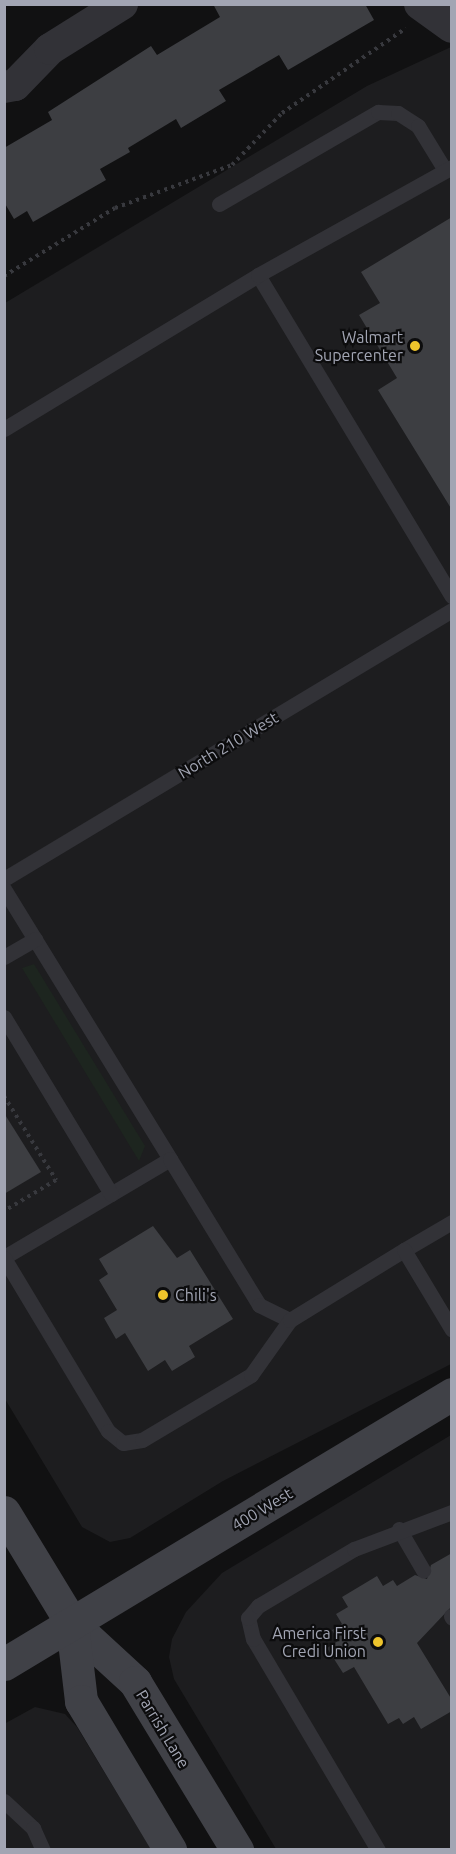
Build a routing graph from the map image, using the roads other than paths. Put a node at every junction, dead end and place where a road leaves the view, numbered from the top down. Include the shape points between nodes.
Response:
1 (122, 4) edge
2 (417, 13) edge
3 (452, 27) edge
4 (4, 87) edge
5 (448, 168) edge
6 (219, 204) dead end
7 (258, 275) junction
8 (4, 429) edge
9 (452, 596) edge
10 (452, 610) edge
11 (4, 879) edge
12 (4, 889) edge
13 (35, 939) junction
14 (4, 957) edge
15 (4, 1017) edge
16 (170, 1160) junction
17 (111, 1194) junction
18 (452, 1222) edge
19 (404, 1250) junction
20 (4, 1258) edge
21 (290, 1320) junction
22 (452, 1330) edge
23 (452, 1394) edge
24 (4, 1512) edge
25 (452, 1512) edge
26 (399, 1529) junction
27 (423, 1570) dead end
28 (72, 1624) junction
29 (4, 1664) edge
30 (4, 1801) edge
31 (43, 1850) edge
32 (170, 1850) edge
33 (237, 1850) edge
34 (378, 1850) edge

1 - 4 street via 50,50 15,85
2 - 3 street
5 - 6 lane via 418,126 398,113 378,112
5 - 7 lane
7 - 8 lane
7 - 9 lane
10 - 11 lane, North 210 West
12 - 13 lane
13 - 14 lane
13 - 16 lane
15 - 17 lane
16 - 17 lane
16 - 21 lane via 259,1305
17 - 20 lane
18 - 19 lane
19 - 21 lane
19 - 22 lane
20 - 21 lane via 108,1431 123,1443 142,1440 251,1375
23 - 28 main road, 400 West
24 - 28 main road, Parrish Lane
25 - 26 lane
26 - 27 lane
26 - 34 lane via 354,1549 258,1606 248,1618 253,1639
28 - 29 main road, 400 West
28 - 32 main road, Parrish Lane via 81,1701
28 - 33 main road, Parrish Lane via 135,1682
30 - 31 lane via 11,1803 33,1828

